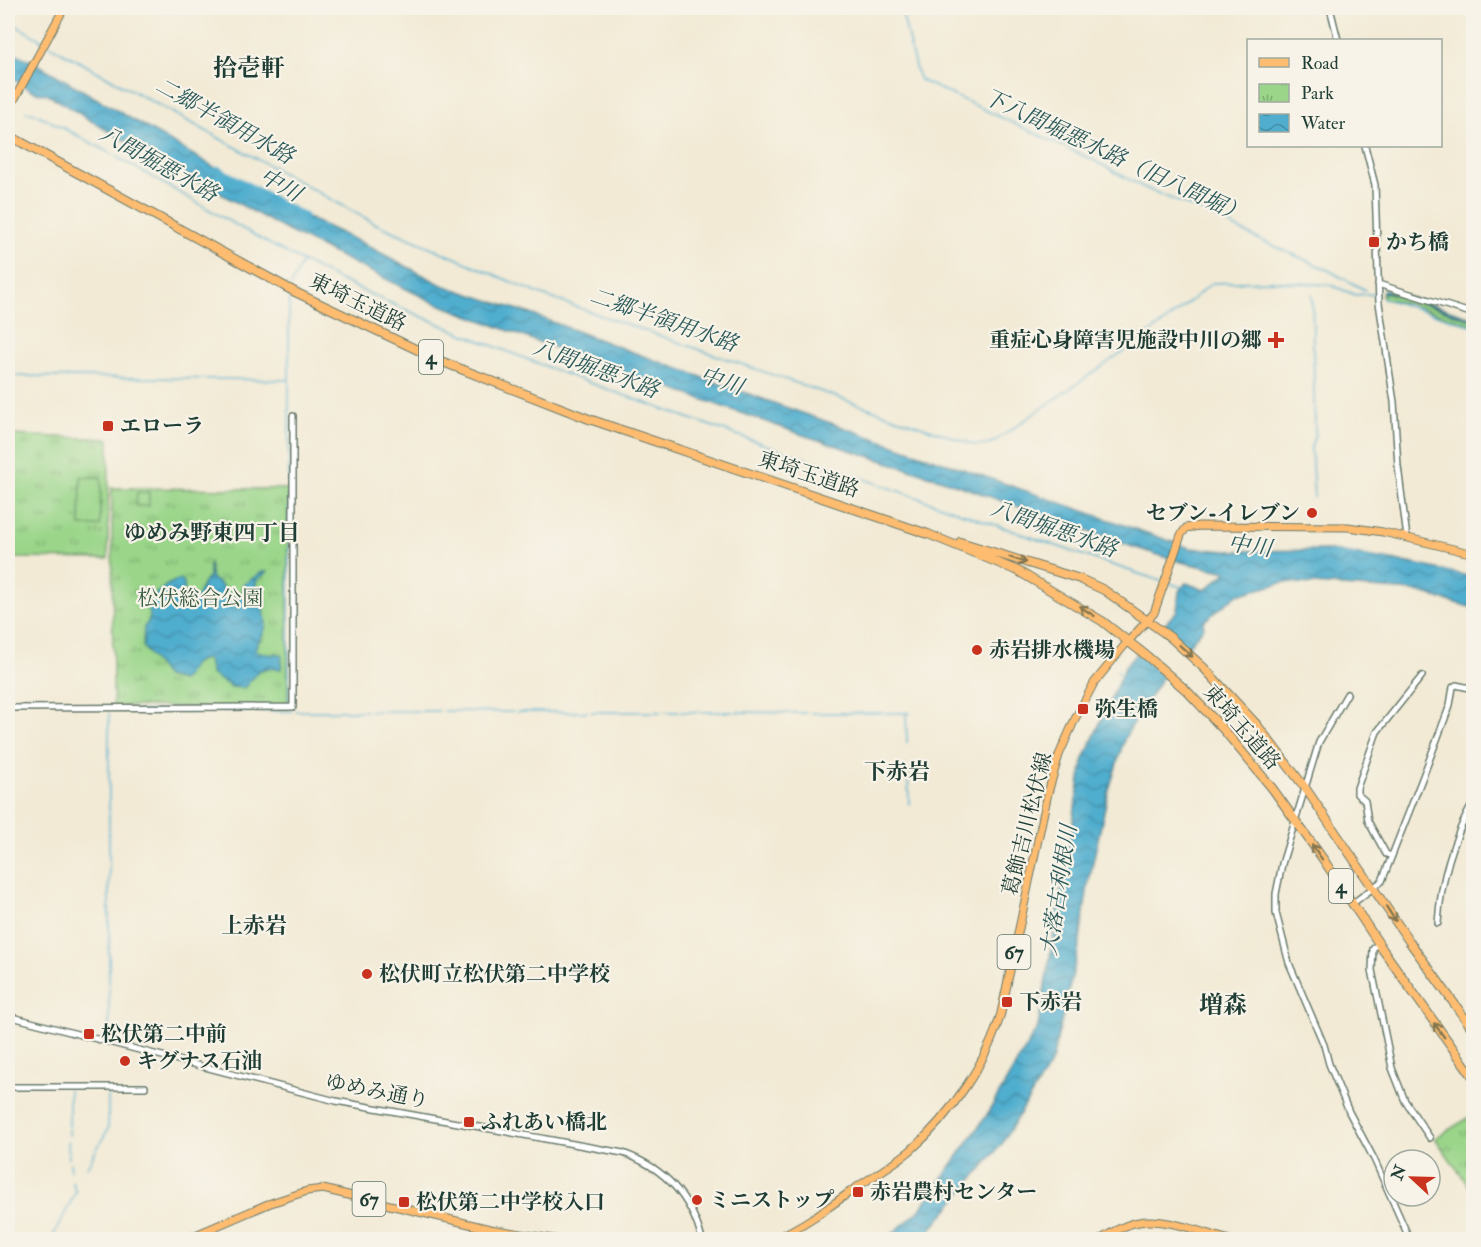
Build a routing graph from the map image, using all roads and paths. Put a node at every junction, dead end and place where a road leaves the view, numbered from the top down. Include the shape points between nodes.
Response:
1 (64, 8) edge
2 (1330, 8) edge
3 (1338, 39) edge
4 (8, 111) edge
5 (8, 135) edge
6 (1365, 147) edge
7 (1378, 286) junction
8 (1473, 314) edge
9 (293, 417) dead end
10 (882, 517) junction
11 (1407, 538) junction
12 (1473, 554) edge
13 (1150, 622) junction
14 (1131, 644) junction
15 (1422, 676) dead end
16 (1473, 689) edge
17 (1347, 694) dead end
18 (8, 708) edge
19 (1306, 789) junction
20 (1473, 801) edge
21 (1295, 820) junction
22 (1392, 856) junction
23 (1374, 888) junction
24 (1352, 904) junction
25 (1438, 923) dead end
26 (1378, 943) junction
27 (8, 1016) edge
28 (1473, 1031) edge
29 (1473, 1078) edge
30 (8, 1087) edge
31 (145, 1087) dead end
32 (1430, 1138) dead end
33 (1113, 1232) junction
34 (184, 1239) edge
35 (560, 1239) edge
36 (702, 1239) edge
37 (772, 1239) edge
38 (1101, 1239) edge
39 (1117, 1239) edge
40 (1230, 1239) edge
41 (1410, 1239) edge

1 - 4 main road
2 - 3 street
5 - 10 highway, 東埼玉道路 / 4 via 295,292 443,362 589,419
6 - 7 street via 1375,185
7 - 8 street
7 - 11 street
9 - 18 street via 293,707
10 -> 13 highway, 東埼玉道路 / 4 via 1080,579 1104,590
14 -> 10 highway, 東埼玉道路 / 4 via 1102,621 1018,571
11 - 12 main road, 葛飾吉川松伏線 / 67
11 - 13 main road, 葛飾吉川松伏線 / 67 via 1336,526 1191,526 1181,535
13 - 14 main road, 葛飾吉川松伏線 / 67
13 -> 19 highway, 東埼玉道路 / 4 via 1218,681
14 - 21 highway, 東埼玉道路 / 4 via 1198,702
14 - 37 main road, 葛飾吉川松伏線 / 67 via 1103,671 1086,695 1056,764 1001,1013 980,1063 941,1118 909,1151 811,1219
15 - 22 street via 1377,732 1357,788 1357,794 1365,801 1368,821 1386,854
16 - 22 street via 1453,687 1450,705
17 - 19 street via 1319,742
19 - 21 street
19 - 23 highway, 東埼玉道路 / 4
20 - 25 street via 1449,860
24 -> 21 highway, 東埼玉道路 / 4
21 - 41 street via 1276,894 1276,913 1289,963 1349,1112
22 - 23 street via 1382,881
23 - 24 street
23 -> 28 highway, 東埼玉道路 / 4
24 - 26 highway, 東埼玉道路 / 4
29 -> 26 highway, 東埼玉道路 / 4
26 - 32 street via 1373,949 1372,970 1392,1068 1405,1101
27 - 36 street, ゆめみ通り via 336,1101 623,1153 652,1165 674,1183 694,1214
30 - 31 street
33 - 38 main road
33 - 39 street
33 - 40 main road via 1137,1222 1152,1221
34 - 35 main road, 67 via 259,1207 322,1189 490,1229

